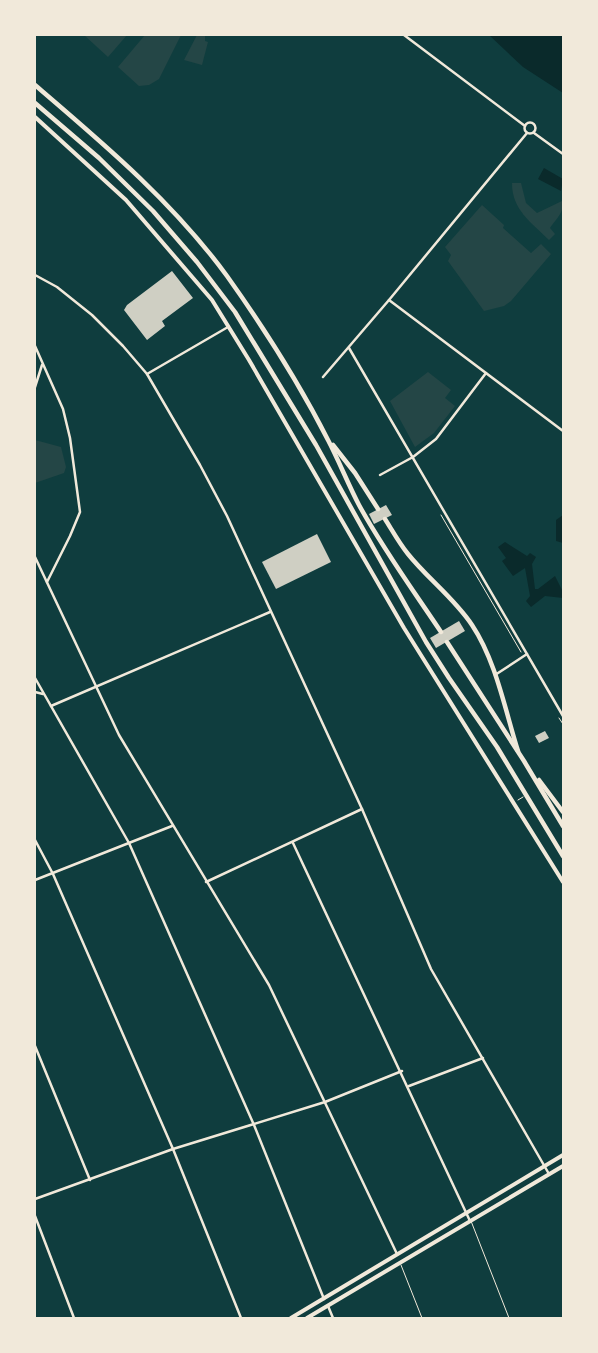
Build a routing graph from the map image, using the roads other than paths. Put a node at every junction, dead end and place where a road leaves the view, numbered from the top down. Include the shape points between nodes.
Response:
1 (404, 35) edge
2 (35, 84) edge
3 (35, 103) edge
4 (35, 117) edge
5 (525, 126) junction
6 (527, 133) junction
7 (534, 133) junction
8 (563, 154) edge
9 (35, 275) edge
10 (390, 300) junction
11 (230, 326) junction
12 (35, 346) edge
13 (349, 348) junction
14 (43, 364) junction
15 (486, 373) junction
16 (147, 374) junction
17 (322, 377) dead end
18 (35, 387) edge
19 (563, 431) edge
20 (328, 440) junction
21 (413, 457) junction
22 (380, 475) dead end
23 (378, 509) dead end
24 (384, 519) dead end
25 (35, 557) edge
26 (47, 582) junction
27 (270, 612) junction
28 (441, 632) dead end
29 (447, 642) dead end
30 (527, 654) junction
31 (494, 675) junction
32 (35, 678) edge
33 (95, 687) junction
34 (35, 692) edge
35 (44, 694) junction
36 (51, 706) junction
37 (563, 716) edge
38 (518, 751) junction
39 (524, 761) junction
40 (362, 809) junction
41 (563, 812) edge
42 (172, 826) junction
43 (563, 826) edge
44 (35, 840) edge
45 (129, 843) junction
46 (293, 843) junction
47 (563, 856) edge
48 (53, 874) junction
49 (35, 880) edge
50 (206, 882) junction
51 (563, 882) edge
52 (35, 1046) edge
53 (483, 1058) junction
54 (402, 1071) junction
55 (409, 1086) junction
56 (325, 1102) junction
57 (254, 1125) junction
58 (173, 1149) junction
59 (563, 1156) edge
60 (545, 1166) junction
61 (563, 1166) edge
62 (549, 1174) junction
63 (90, 1180) junction
64 (35, 1199) edge
65 (468, 1214) junction
66 (35, 1216) edge
67 (470, 1221) junction
68 (398, 1255) junction
69 (400, 1262) junction
70 (324, 1299) junction
71 (328, 1306) junction
72 (74, 1318) edge
73 (241, 1318) edge
74 (291, 1318) edge
75 (307, 1318) edge
76 (333, 1318) edge
77 (422, 1318) edge
78 (509, 1318) edge

1 - 5 street
2 - 20 highway via 129,166 190,229 270,338
3 - 47 highway via 99,158 152,211 197,262 234,312 321,454 426,642 497,747
4 - 11 main road via 126,200 212,299
5 - 6 street
5 - 7 street via 534,124
6 - 7 street
6 - 10 street
7 - 8 street
9 - 16 street via 57,287 92,315
10 - 13 street
10 - 15 street
11 - 16 street
11 - 51 main road via 404,628
12 - 14 street
13 - 17 street
13 - 21 street
14 - 18 street
14 - 26 street via 63,409 80,512
15 - 19 street
15 - 21 street via 439,436
16 - 27 street via 227,516
20 - 23 highway
20 - 28 highway via 359,505
21 - 22 street
21 - 30 street
24 - 31 highway via 408,554 457,604 473,626
25 - 26 street
26 - 33 street
27 - 33 street
27 - 40 street
29 - 38 highway
30 - 31 street
30 - 37 street
31 - 38 highway
32 - 35 street
33 - 36 street
33 - 42 street
34 - 35 street
35 - 36 street
36 - 45 street
38 - 39 highway
39 - 41 highway
39 - 43 highway
40 - 46 street
40 - 53 street via 431,969
42 - 45 street
42 - 50 street
44 - 48 street
45 - 48 street
45 - 57 street
46 - 50 street
46 - 54 street
48 - 49 street
48 - 58 street
50 - 56 street via 269,985
52 - 63 street
53 - 55 street
53 - 60 street
54 - 55 street
54 - 56 street
55 - 65 street
56 - 57 street
56 - 68 street
57 - 58 street
57 - 70 street
58 - 63 street
58 - 73 street
59 - 60 main road
60 - 62 street
60 - 65 main road
61 - 62 main road
62 - 67 main road
63 - 64 street
65 - 67 street
65 - 68 main road
66 - 72 street
67 - 69 main road
67 - 78 lane
68 - 70 main road
69 - 71 main road
69 - 77 lane
70 - 74 main road
71 - 75 main road
71 - 76 street

